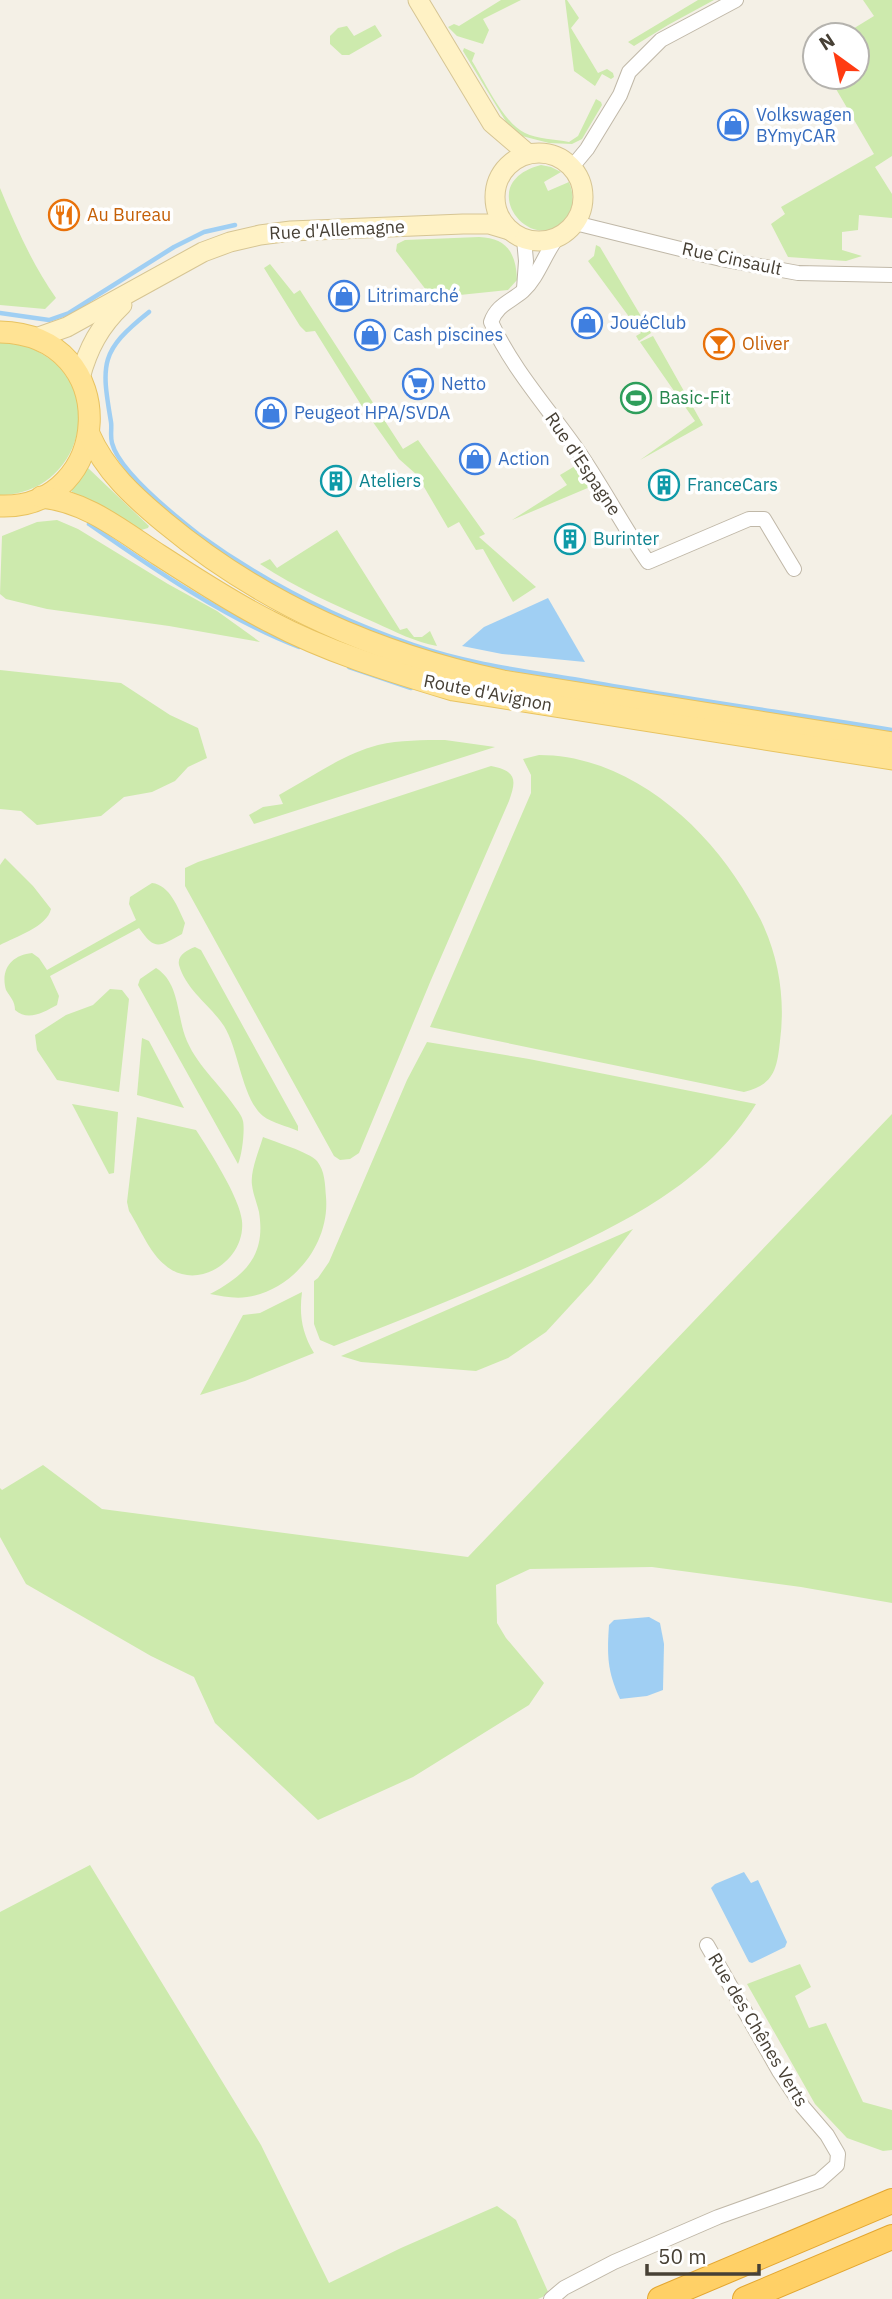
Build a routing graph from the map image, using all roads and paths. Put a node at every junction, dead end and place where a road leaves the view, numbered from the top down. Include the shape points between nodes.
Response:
1 (418, 0) edge
2 (736, 0) edge
3 (492, 123) junction
4 (528, 154) junction
5 (572, 167) junction
6 (503, 171) junction
7 (494, 201) junction
8 (575, 223) junction
9 (463, 224) junction
10 (517, 235) junction
11 (557, 238) junction
12 (892, 275) edge
13 (139, 289) junction
14 (524, 290) junction
15 (0, 332) edge
16 (36, 338) junction
17 (80, 378) junction
18 (89, 433) junction
19 (41, 497) junction
20 (3, 509) edge
21 (794, 569) dead end
22 (892, 743) edge
23 (892, 759) edge
24 (706, 1945) dead end
25 (892, 2201) edge
26 (892, 2237) edge
27 (551, 2299) edge
28 (660, 2299) edge
29 (745, 2299) edge

1 - 3 street
2 - 5 street via 661,40 629,72 607,117
3 - 4 street
3 - 6 street
4 - 5 street via 548,154
4 - 6 street
5 - 8 street via 583,192 583,207
6 - 7 street
7 - 9 street
7 - 10 street via 500,218
8 - 11 street
8 - 12 street, Rue Cinsault via 798,273
9 - 10 street, Rue d'Allemagne via 489,224
9 - 13 street, Rue d'Allemagne via 260,235 203,253
10 - 11 street via 540,242
10 - 14 street via 526,261
11 - 14 street, Rue d'Espagne
13 - 16 street, Rue d'Allemagne
13 - 17 street, Rue d'Allemagne via 100,329
14 - 21 street, Rue d'Espagne via 501,305 491,322 648,562 749,519 764,519
15 - 16 main road
16 - 17 main road via 62,354
17 - 18 main road via 89,405
18 - 19 main road via 73,471
18 - 22 main road, Route d'Avignon via 105,463 138,500 225,569 311,617 397,653 503,681
19 - 20 main road
19 - 23 main road, Route d'Avignon via 96,514 268,621 322,647 388,670 453,690
24 - 27 street, Rue des Chênes Verts via 779,2071 827,2135 838,2154 837,2165 819,2181 718,2217 614,2262
25 - 28 highway
26 - 29 highway

